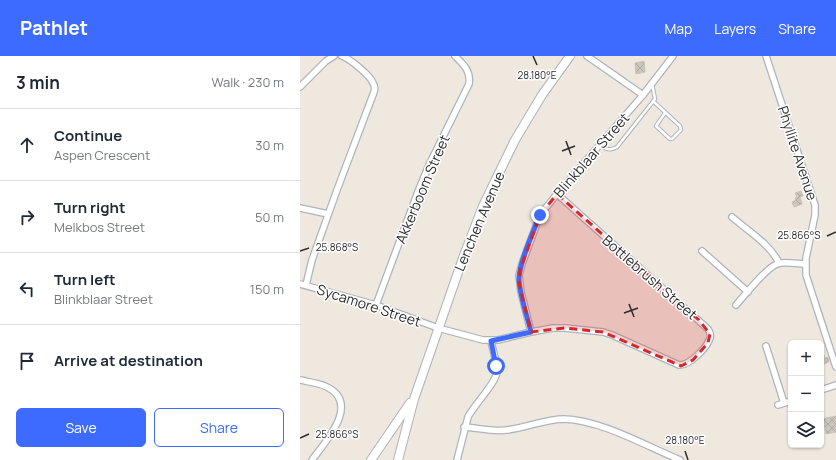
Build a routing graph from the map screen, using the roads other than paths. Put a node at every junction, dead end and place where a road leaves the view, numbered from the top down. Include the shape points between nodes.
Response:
1 (334, 56) edge
2 (342, 56) edge
3 (456, 56) edge
4 (570, 56) edge
5 (587, 56) edge
6 (673, 56) edge
7 (766, 56) edge
8 (652, 84) junction
9 (300, 87) edge
10 (643, 95) junction
11 (653, 101) junction
12 (665, 113) junction
13 (599, 146) junction
14 (557, 194) junction
15 (300, 208) edge
16 (328, 214) junction
17 (732, 217) dead end
18 (702, 251) dead end
19 (779, 263) junction
20 (805, 264) junction
21 (303, 285) edge
22 (748, 292) junction
23 (376, 305) junction
24 (736, 305) dead end
25 (438, 328) junction
26 (531, 332) junction
27 (491, 341) junction
28 (766, 346) dead end
29 (836, 367) edge
30 (300, 380) edge
31 (836, 385) edge
32 (824, 389) edge
33 (414, 398) junction
34 (788, 401) edge
35 (464, 427) junction
36 (312, 460) edge
37 (371, 460) edge
38 (398, 460) edge
39 (457, 460) edge
40 (680, 460) edge

1 - 9 street via 326,60
2 - 16 street via 351,60 371,79 375,90
3 - 23 street, Akkerboom Street via 466,68 469,84 419,188
4 - 25 main road, Lenchen Avenue via 514,140 483,206
5 - 10 street
6 - 8 street, Blinkblaar Street
7 - 20 street, Phyllite Avenue via 815,205
8 - 10 street, Blinkblaar Street
8 - 11 lane via 655,99
10 - 13 street, Blinkblaar Street
11 - 12 lane
11 - 13 lane via 617,147 607,150
12 - 12 lane via 682,128 672,139 656,126
13 - 14 street, Blinkblaar Street
14 - 26 street, Blinkblaar Street via 540,215 519,275
14 - 26 street, Bottlebrush Street via 708,329 710,336 708,343 693,360 681,366 607,333 565,328
15 - 16 street
16 - 21 street
17 - 19 street via 776,256
18 - 22 street
19 - 20 street
19 - 22 street via 772,266
20 - 29 street, Phyllite Avenue via 808,282
21 - 23 street, Sycamore Street
22 - 24 street
23 - 25 street, Sycamore Street
25 - 27 street, Sycamore Street
25 - 33 main road, Lenchen Avenue
26 - 27 street
27 - 35 street via 497,375 471,411
28 - 34 street via 781,404
30 - 36 street via 329,388 337,396 341,406 338,423
31 - 32 street
33 - 37 main road
33 - 38 main road
35 - 39 street
35 - 40 street via 505,430 562,419 582,421

